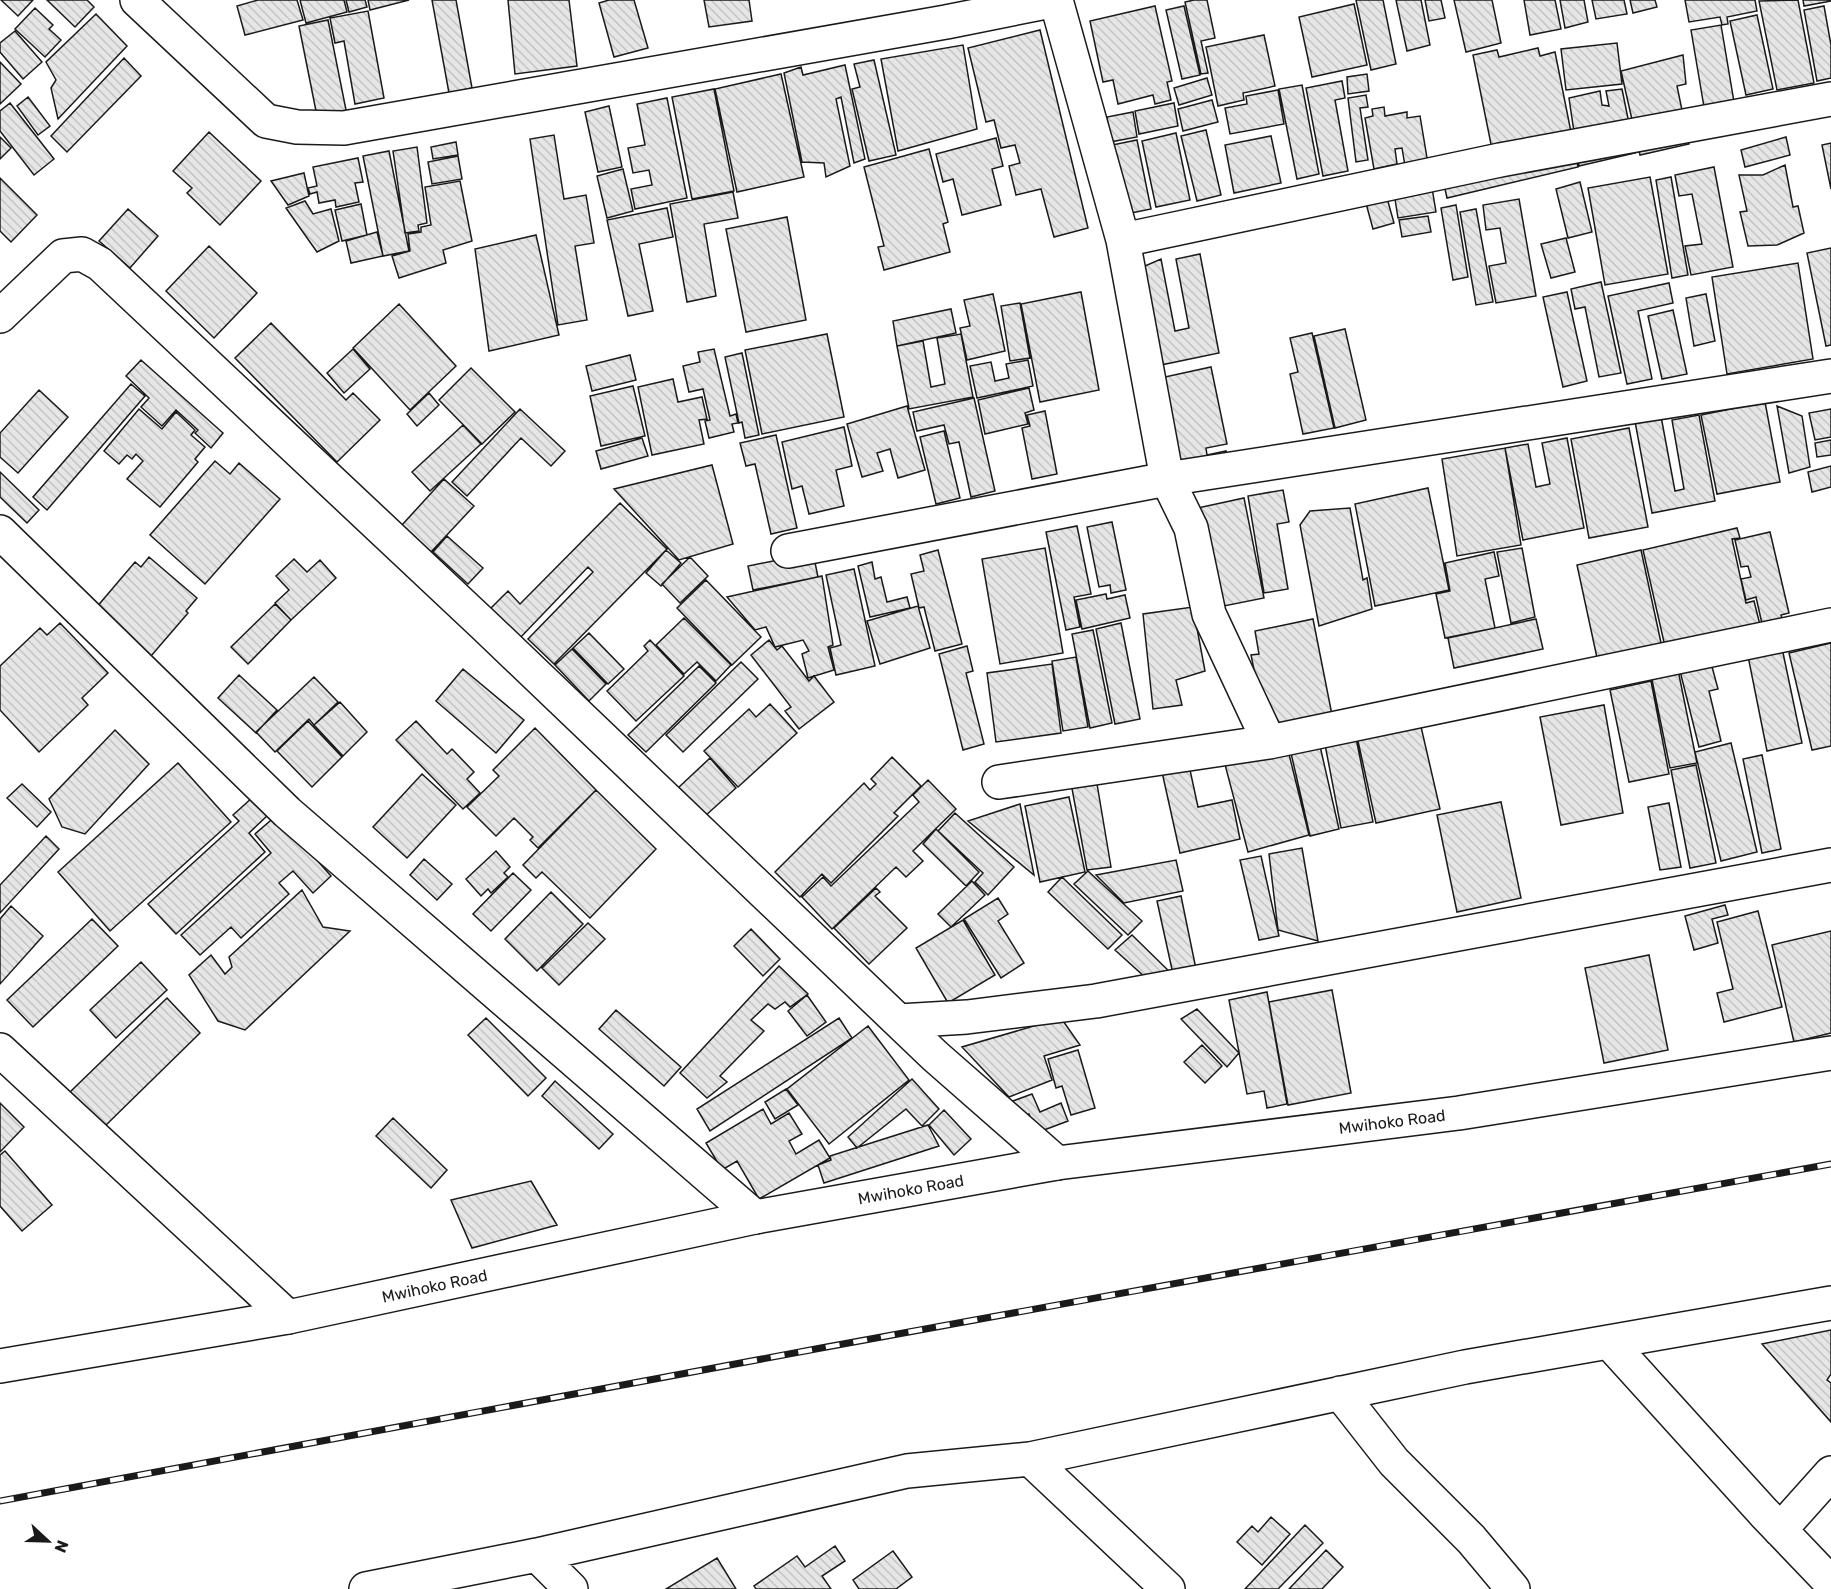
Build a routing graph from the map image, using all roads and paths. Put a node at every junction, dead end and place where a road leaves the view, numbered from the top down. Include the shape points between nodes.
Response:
1 (137, 0) edge
2 (1056, 0) edge
3 (1831, 99) edge
4 (1123, 240) junction
5 (0, 316) edge
6 (1831, 376) edge
7 (1167, 478) junction
8 (0, 532) edge
9 (788, 551) dead end
10 (1831, 625) edge
11 (1269, 741) junction
12 (999, 782) dead end
13 (1831, 865) edge
14 (899, 1021) junction
15 (0, 1050) edge
16 (1831, 1053) edge
17 (1057, 1163) junction
18 (755, 1217) junction
19 (1831, 1303) edge
20 (288, 1317) junction
21 (1609, 1342) junction
22 (0, 1366) edge
23 (1340, 1393) junction
24 (1030, 1459) junction
25 (1831, 1473) edge
26 (1780, 1530) junction
27 (537, 1555) junction
28 (1831, 1582) edge
29 (366, 1589) edge
30 (571, 1589) edge
31 (1168, 1589) edge
32 (1513, 1589) edge

1 - 2 street via 266,121 297,127 344,128
2 - 4 street
3 - 4 street via 1500,160
4 - 7 street
5 - 14 street via 63,256 82,254 100,264
6 - 7 street
7 - 9 street
7 - 11 street via 1191,528 1209,614
8 - 18 street via 286,812
10 - 11 street
11 - 12 street
13 - 14 street via 1096,1001
14 - 17 street
15 - 20 street
16 - 17 street, Mwihoko Road via 1459,1113
17 - 18 street, Mwihoko Road
18 - 20 street, Mwihoko Road
19 - 21 street
20 - 22 street, Mwihoko Road
21 - 23 street
21 - 26 street
23 - 24 street
23 - 32 street via 1394,1462 1471,1539
24 - 27 street via 907,1471
24 - 31 street
25 - 26 street
26 - 28 street
27 - 29 street
27 - 30 street

